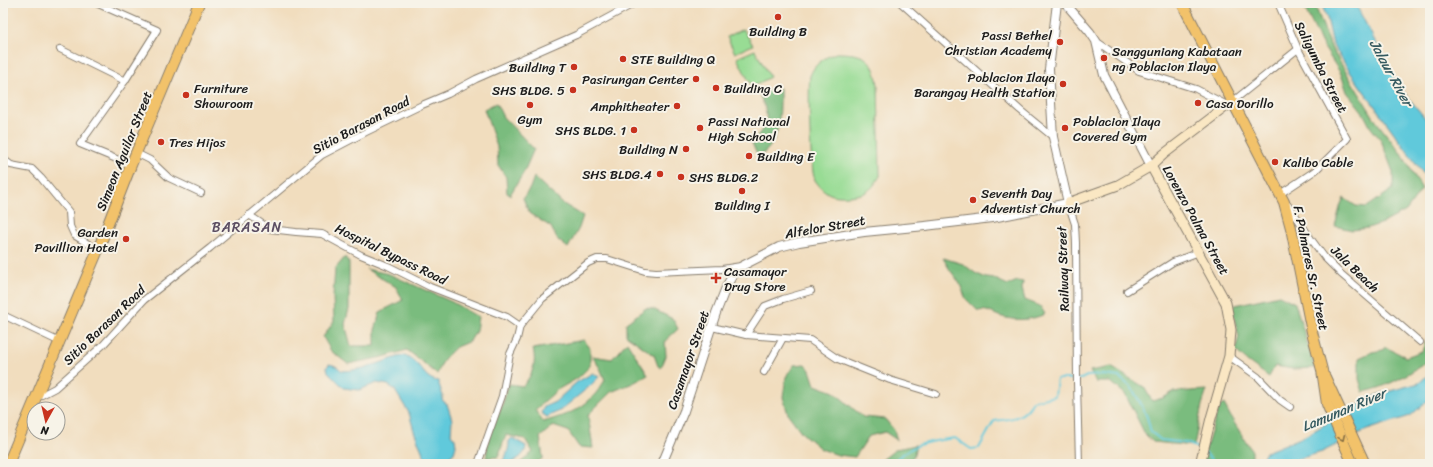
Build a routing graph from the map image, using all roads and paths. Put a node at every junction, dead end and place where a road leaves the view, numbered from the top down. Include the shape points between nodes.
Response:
1 (96, 3) edge
2 (199, 3) edge
3 (635, 3) edge
4 (900, 3) edge
5 (1057, 3) edge
6 (1065, 3) edge
7 (1182, 3) edge
8 (1278, 3) edge
9 (1096, 41) junction
10 (60, 49) dead end
11 (1298, 49) junction
12 (125, 81) junction
13 (1229, 104) junction
14 (1053, 137) junction
15 (136, 153) junction
16 (3, 159) edge
17 (131, 165) junction
18 (1151, 166) junction
19 (201, 193) dead end
20 (1282, 198) junction
21 (1068, 203) junction
22 (249, 215) junction
23 (98, 250) junction
24 (1199, 252) junction
25 (742, 266) junction
26 (811, 291) dead end
27 (1127, 291) dead end
28 (3, 315) edge
29 (520, 326) junction
30 (712, 327) junction
31 (746, 335) junction
32 (783, 338) junction
33 (60, 342) junction
34 (1420, 342) dead end
35 (1229, 356) junction
36 (1322, 370) junction
37 (764, 372) dead end
38 (936, 394) dead end
39 (36, 398) junction
40 (1290, 407) dead end
41 (8, 464) edge
42 (480, 464) edge
43 (662, 464) edge
44 (1079, 464) edge
45 (1200, 464) edge
46 (1353, 464) edge
47 (1365, 464) edge

1 - 12 street via 157,30
2 - 15 main road, Simeon Aguilar Street
3 - 22 street, Sitio Barasan Road via 576,35 476,79 322,155
4 - 14 street
5 - 14 street, Railway Street via 1049,69
6 - 9 street
7 - 13 main road, F. Palmares Sr. Street
8 - 11 street, Saligumba Street
9 - 13 street via 1139,71 1196,89
9 - 18 street, Lorenzo Palma Street via 1104,75
10 - 12 street
11 - 13 street
11 - 20 street, Saligumba Street via 1347,140
12 - 17 street via 80,144
13 - 18 main road
13 - 20 main road, F. Palmares Sr. Street
14 - 21 street, Railway Street
15 - 17 main road, Simeon Aguilar Street
15 - 19 street via 150,160 169,178
16 - 23 street via 11,165 32,170 41,178 69,212 74,235
17 - 23 main road, Simeon Aguilar Street
18 - 21 main road via 1118,184
18 - 24 main road, Lorenzo Palma Street
20 - 34 street, Jala Beach via 1311,239 1341,274
20 - 36 main road, F. Palmares Sr. Street
21 - 25 street, Alfelor Street via 992,218 799,242 779,247
21 - 44 street, Railway Street via 1074,224 1076,249
22 - 29 street, Hospital Bypass Road via 270,229 322,234 430,287 507,317
22 - 39 street, Sitio Barasan Road via 144,300 103,345 55,388
23 - 33 main road, Simeon Aguilar Street
24 - 27 street via 1173,262
24 - 35 main road, Lorenzo Palma Street via 1226,303 1231,330
25 - 29 street, Alfelor Street via 656,272 607,259 597,259 588,263 542,299
25 - 30 street, Casamayor Street via 727,284
26 - 31 street via 765,306
28 - 33 street
29 - 42 street via 510,354 502,396
30 - 31 street
30 - 43 street, Casamayor Street via 684,411
31 - 32 street
32 - 37 street
32 - 38 street via 810,340 838,359 890,380
33 - 39 main road, Simeon Aguilar Street
35 - 40 street via 1258,377
35 - 45 main road, Lorenzo Palma Street
36 -> 46 main road, F. Palmares Sr. Street via 1330,412
36 - 47 main road, F. Palmares Sr. Street
39 - 41 main road, Simeon Aguilar Street

